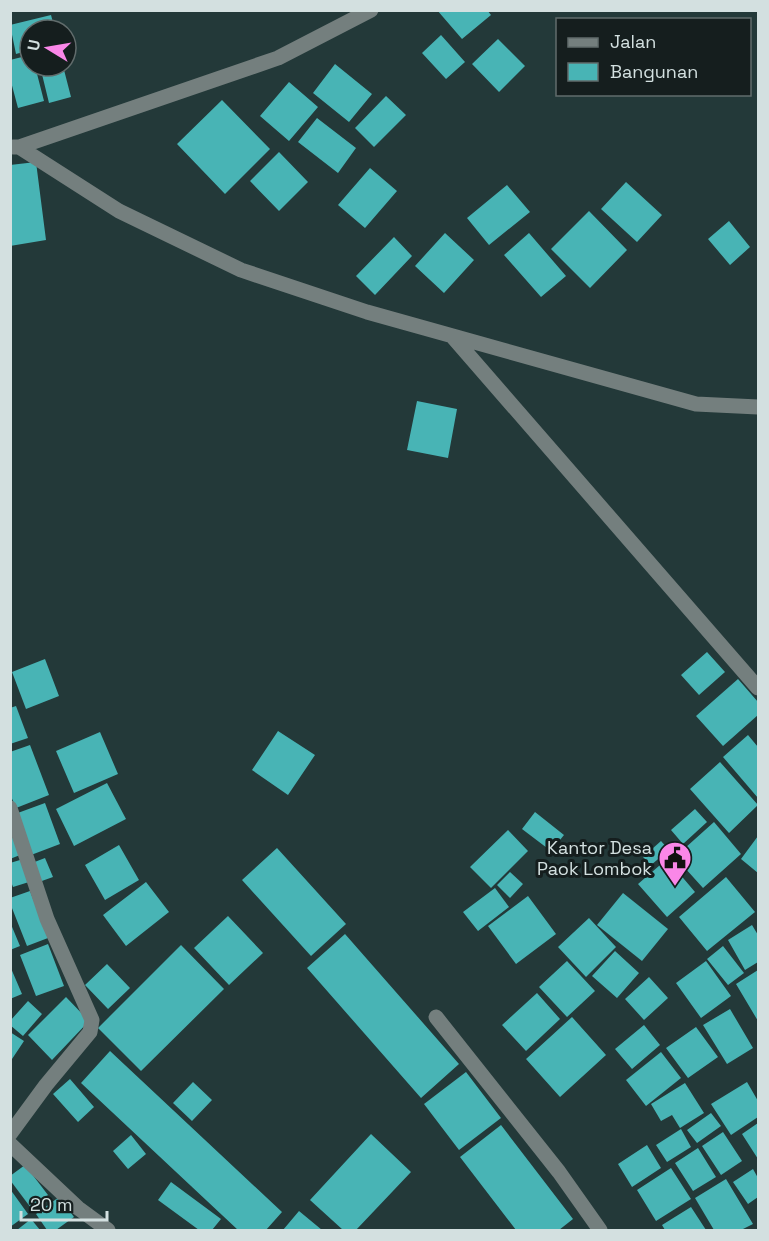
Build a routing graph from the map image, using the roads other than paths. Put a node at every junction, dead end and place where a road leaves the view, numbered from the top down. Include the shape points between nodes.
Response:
1 (371, 10) edge
2 (15, 147) edge
3 (452, 336) junction
4 (759, 407) edge
5 (759, 688) edge
6 (10, 808) edge
7 (436, 1017) dead end
8 (10, 1134) edge
9 (10, 1144) edge
10 (108, 1230) edge
11 (600, 1230) edge

1 - 2 street via 278,58
2 - 3 street via 119,211 241,270
3 - 4 street via 696,404
3 - 5 street
6 - 8 street via 47,919 92,1020 90,1032
7 - 11 street
9 - 10 street via 78,1208

